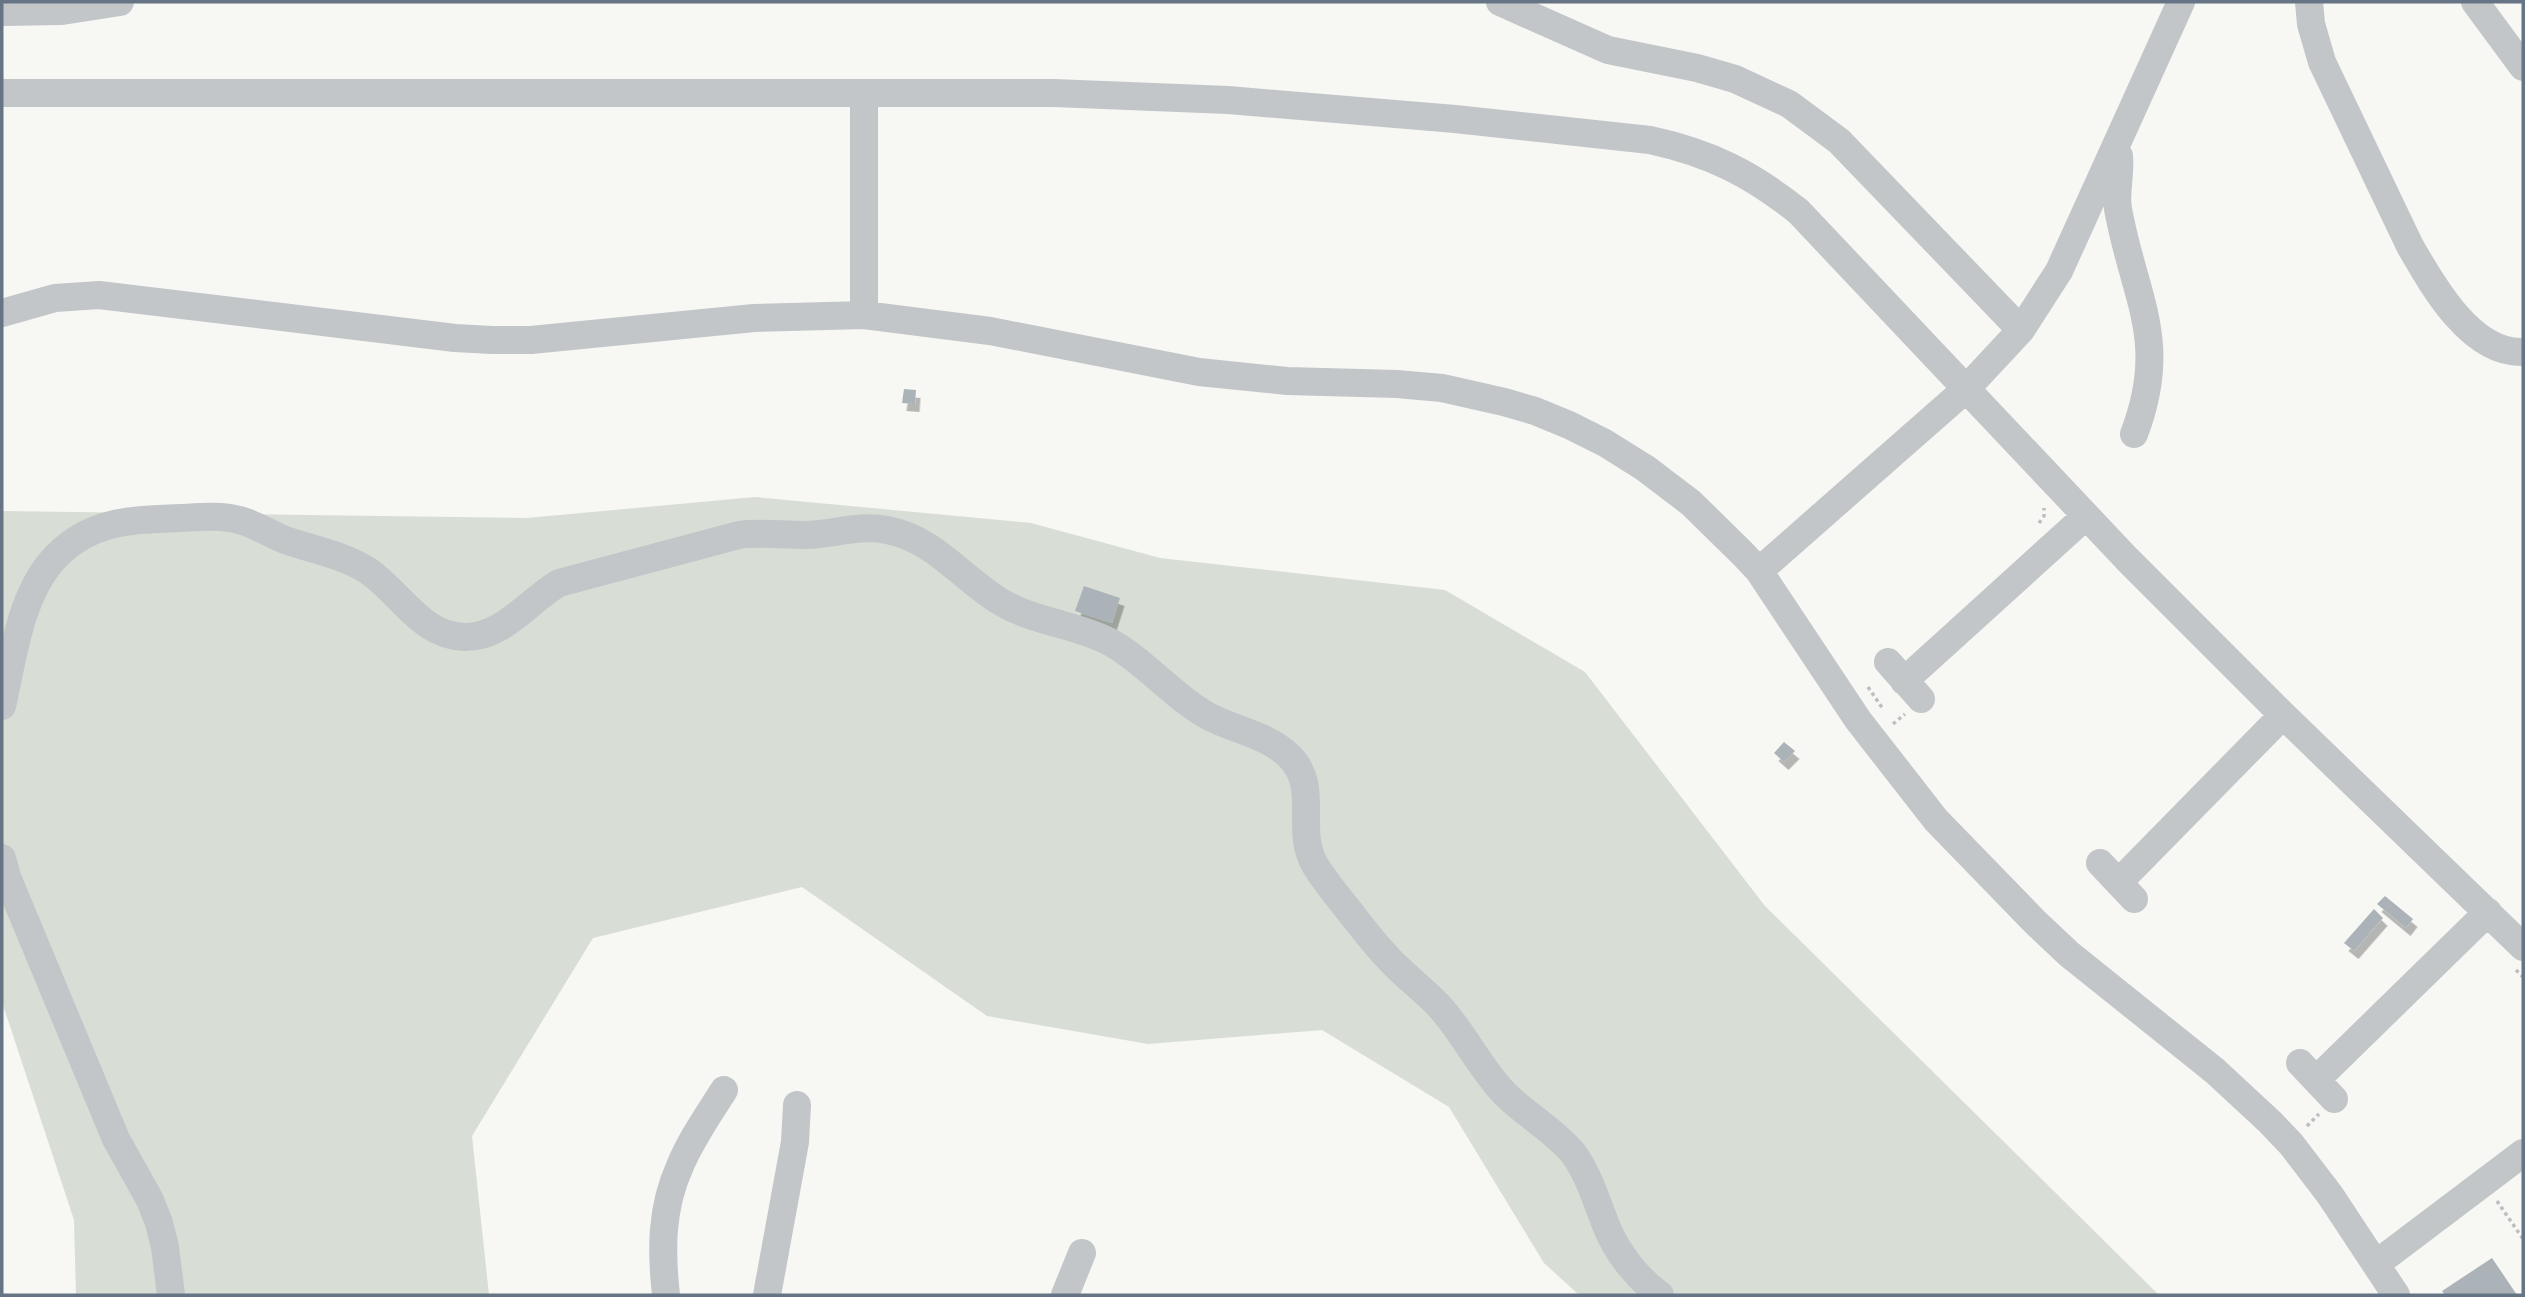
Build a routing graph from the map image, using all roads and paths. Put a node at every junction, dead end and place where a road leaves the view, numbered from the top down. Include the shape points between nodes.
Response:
1 (120, 2) edge
2 (1500, 2) edge
3 (2181, 2) edge
4 (2309, 2) edge
5 (2475, 2) edge
6 (2, 12) edge
7 (2523, 67) edge
8 (2, 93) edge
9 (864, 93) junction
10 (2115, 147) junction
11 (2, 313) edge
12 (864, 315) junction
13 (2021, 330) junction
14 (2523, 352) edge
15 (1966, 389) junction
16 (2134, 434) dead end
17 (2040, 500) dead end
18 (2086, 516) junction
19 (2039, 523) dead end
20 (1759, 571) junction
21 (1863, 680) dead end
22 (1905, 681) joint
23 (2, 706) edge
24 (2283, 715) junction
25 (2, 858) edge
26 (2118, 881) dead end
27 (2488, 912) junction
28 (2518, 958) edge
29 (2523, 977) edge
30 (2317, 1080) joint
31 (724, 1090) dead end
32 (797, 1105) dead end
33 (2305, 1128) dead end
34 (2523, 1153) edge
35 (2483, 1183) junction
36 (2523, 1239) edge
37 (1082, 1253) dead end
38 (2376, 1264) junction
39 (2390, 1293) edge
40 (171, 1295) edge
41 (666, 1295) edge
42 (767, 1295) edge
43 (1065, 1295) edge
44 (1660, 1295) edge

1 - 6 street via 62,11
2 - 13 street via 1608,50 1734,79 1798,110 1839,141
3 - 10 street
4 - 14 street via 2322,62 2425,272 2480,338 2501,350
5 - 7 street
8 - 9 street
9 - 12 street
9 - 15 street via 1054,93 1228,100 1468,120 1683,147 1745,173 1799,212
10 - 13 street via 2059,271
10 - 16 street via 2120,161 2118,206 2151,350 2147,393
11 - 12 street via 55,298 99,295 455,338 531,340 754,318
12 - 20 street via 990,331 1199,372 1442,388 1504,402 1569,425 1645,468 1691,503
13 - 15 street
15 - 18 street
15 - 20 street
17 - 19 path via 2044,516
18 - 22 street
18 - 24 street
20 - 38 street via 1858,720 1936,820 2061,946 2215,1071 2270,1122 2330,1195
21 - 22 path via 1893,724
23 - 44 street via 20,626 50,563 86,534 130,520 225,517 249,523 352,562 380,580 425,624 438,632 466,637 500,627 559,583 739,535 804,535 867,528 907,536 942,555 999,601 1112,643 1197,710 1268,741 1292,758 1305,785 1306,842 1316,867 1379,948 1449,1018 1491,1078 1571,1151 1620,1252
24 - 26 street
24 - 27 street
25 - 40 street via 116,1139 155,1212
27 - 28 street
27 - 30 street
28 - 29 path
30 - 33 path
31 - 41 street via 680,1163 672,1186 662,1233
32 - 42 street via 795,1142
34 - 35 street
35 - 36 path
35 - 38 street
37 - 43 street
38 - 39 street

